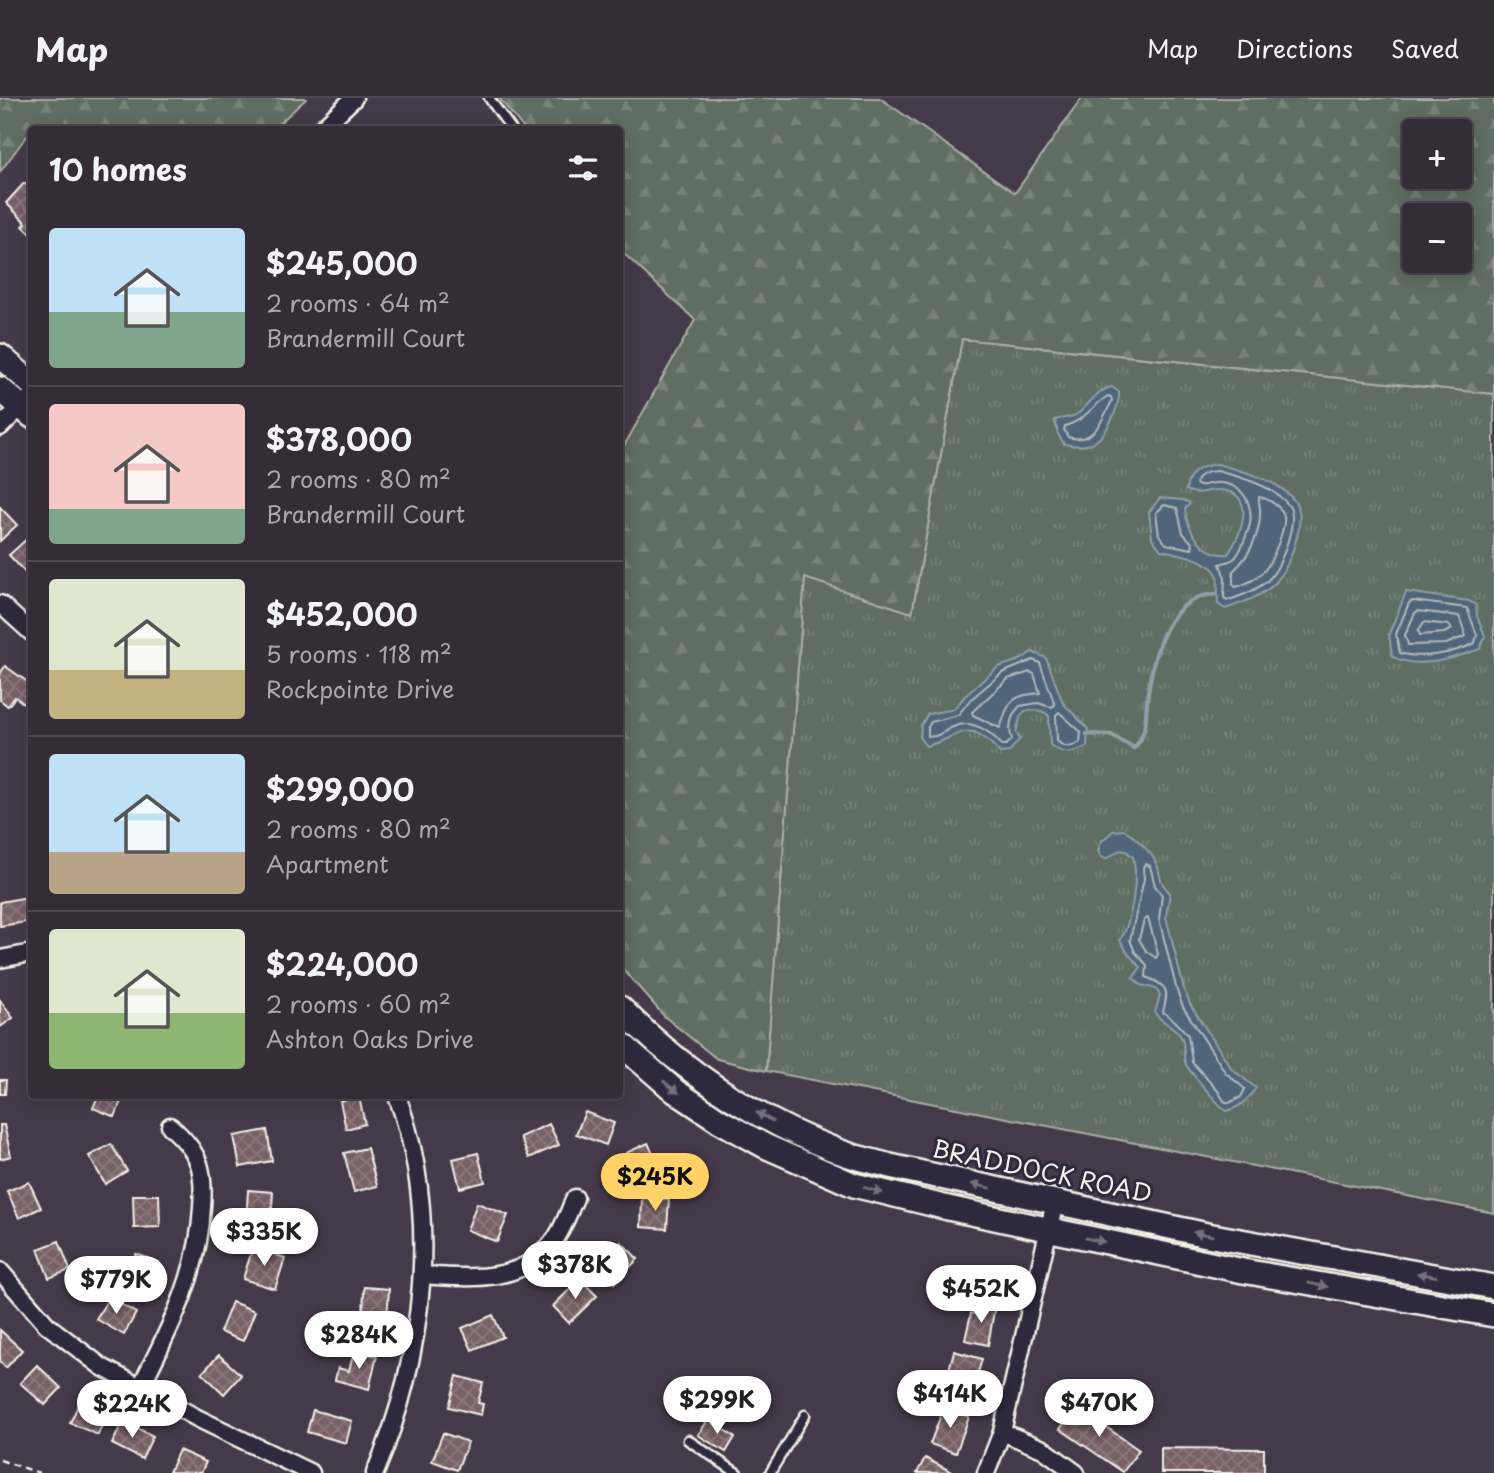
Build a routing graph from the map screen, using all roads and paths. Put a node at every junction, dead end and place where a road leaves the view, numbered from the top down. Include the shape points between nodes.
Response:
1 (354, 98) edge
2 (489, 98) edge
3 (324, 126) edge
4 (509, 126) edge
5 (0, 356) edge
6 (28, 380) edge
7 (0, 389) edge
8 (28, 406) edge
9 (0, 426) edge
10 (0, 604) edge
11 (28, 629) edge
12 (28, 954) edge
13 (0, 959) edge
14 (623, 1011) edge
15 (623, 1046) edge
16 (398, 1099) edge
17 (170, 1126) dead end
18 (575, 1198) dead end
19 (1055, 1202) junction
20 (1049, 1230) junction
21 (0, 1271) edge
22 (422, 1275) junction
23 (1494, 1287) edge
24 (1494, 1315) edge
25 (139, 1388) junction
26 (806, 1415) dead end
27 (1002, 1432) junction
28 (688, 1440) dead end
29 (0, 1460) edge
30 (39, 1473) edge
31 (311, 1473) edge
32 (375, 1473) edge
33 (737, 1473) edge
34 (770, 1473) edge
35 (986, 1473) edge
36 (1076, 1473) edge

1 - 3 street
2 - 4 lane
5 - 6 main road
7 - 8 main road
8 - 9 street
10 - 11 street
12 - 13 street
19 -> 14 main road, BRADDOCK ROAD via 890,1166 802,1135 694,1073
15 -> 20 main road via 675,1091 720,1121 815,1170 895,1196
16 - 22 street via 418,1191
17 - 25 street via 188,1144 199,1165 201,1230 184,1297
18 - 22 street via 554,1241 523,1268 489,1277
19 - 20 street
23 -> 19 main road, BRADDOCK ROAD via 1220,1238
20 -> 24 main road
20 - 27 street
21 - 25 street via 47,1325 77,1350
22 - 32 street via 403,1395
25 - 31 street
26 - 34 lane
27 - 35 street
27 - 36 street via 1043,1449
28 - 33 lane
29 - 30 path

